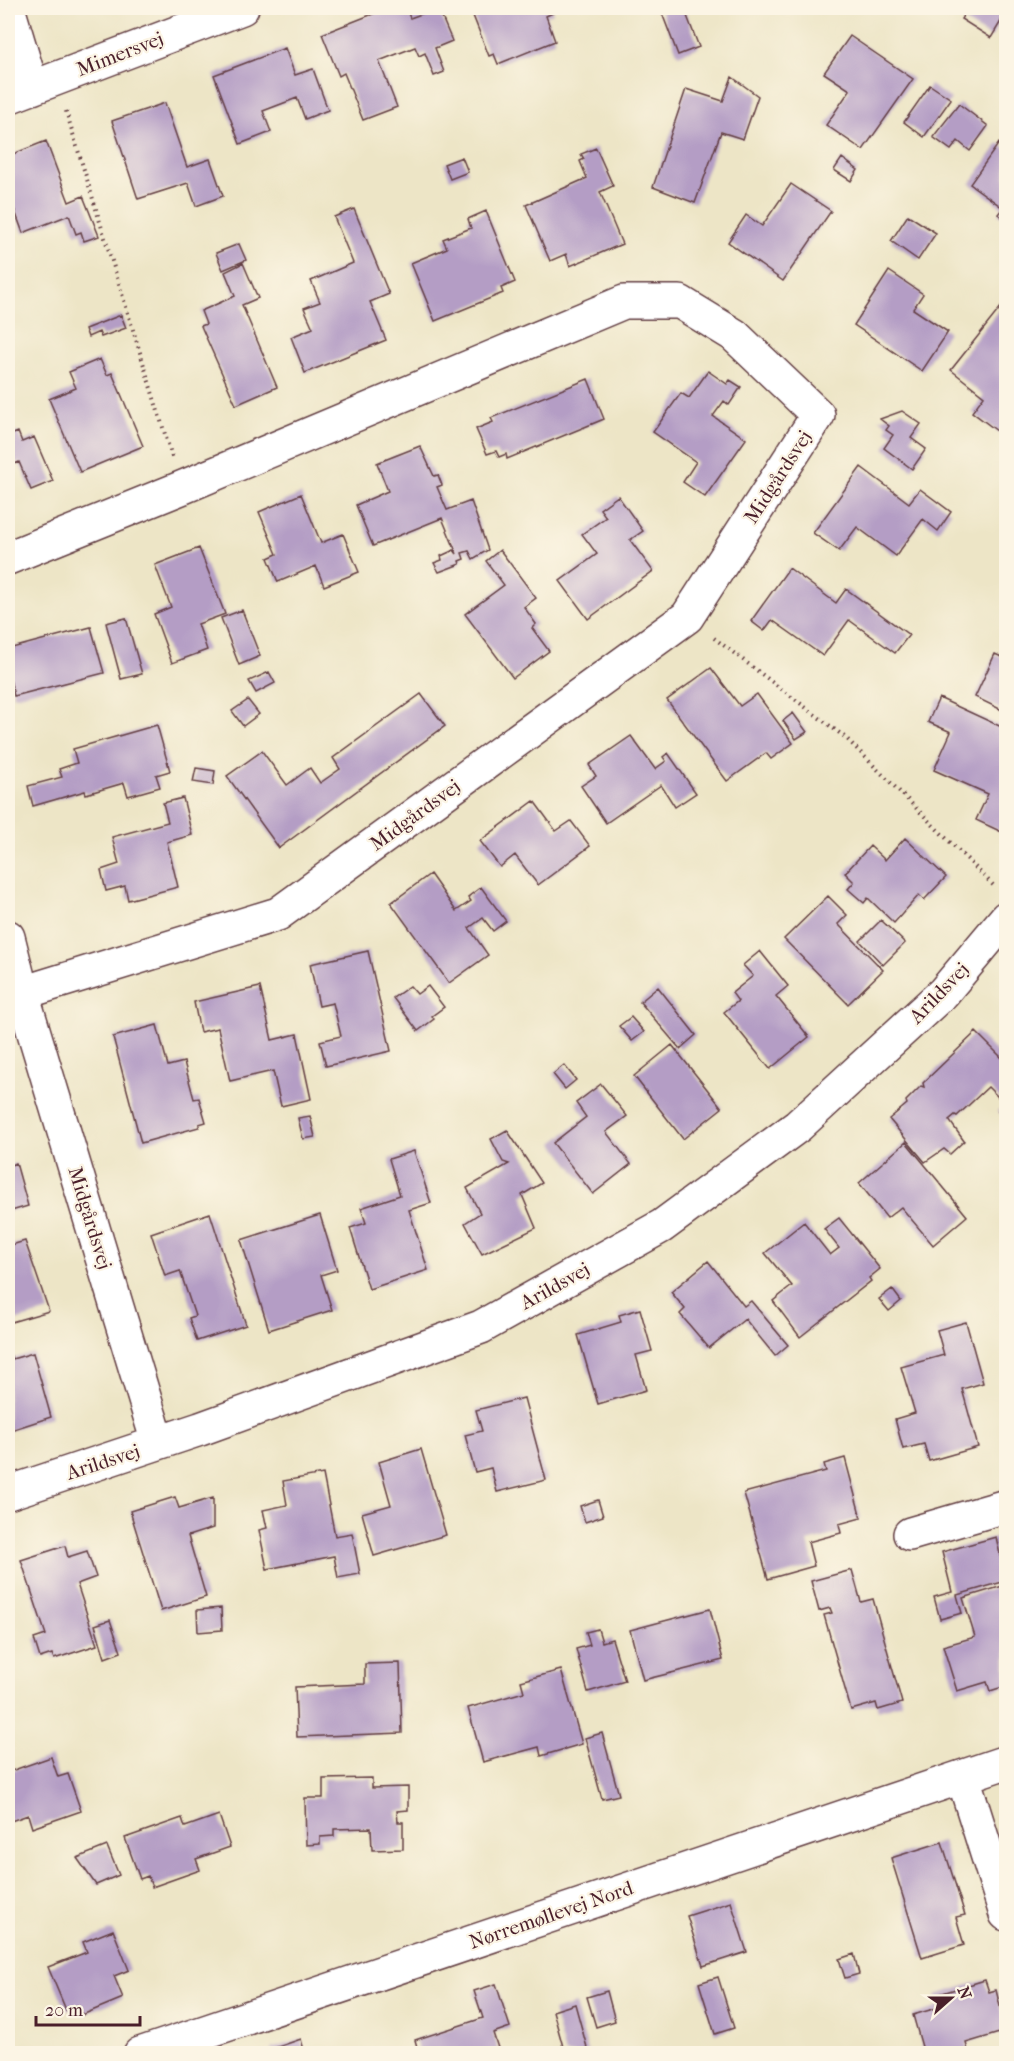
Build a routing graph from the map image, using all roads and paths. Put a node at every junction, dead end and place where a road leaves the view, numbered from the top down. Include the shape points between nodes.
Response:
1 (8, 8) edge
2 (242, 8) edge
3 (32, 88) edge
4 (181, 488) junction
5 (8, 558) edge
6 (687, 618) junction
7 (1002, 904) edge
8 (8, 937) edge
9 (22, 993) junction
10 (158, 1443) junction
11 (8, 1493) edge
12 (1006, 1506) edge
13 (910, 1534) dead end
14 (1006, 1762) edge
15 (963, 1777) junction
16 (1006, 1914) edge
17 (140, 2054) edge

1 - 3 street
2 - 3 street, Mimersvej
3 - 4 path
4 - 5 street, Midgårdsvej
4 - 6 street, Midgårdsvej via 624,302 680,302 734,335 818,415
6 - 7 path via 846,738
6 - 9 street, Midgårdsvej via 278,914
7 - 10 street, Arildsvej via 943,993 798,1126 662,1226 480,1327
8 - 9 street, Midgårdsvej
9 - 10 street, Midgårdsvej
10 - 11 street, Arildsvej
12 - 13 street
14 - 15 street, Nørremøllevej Nord
15 - 16 street
15 - 17 street, Nørremøllevej Nord

